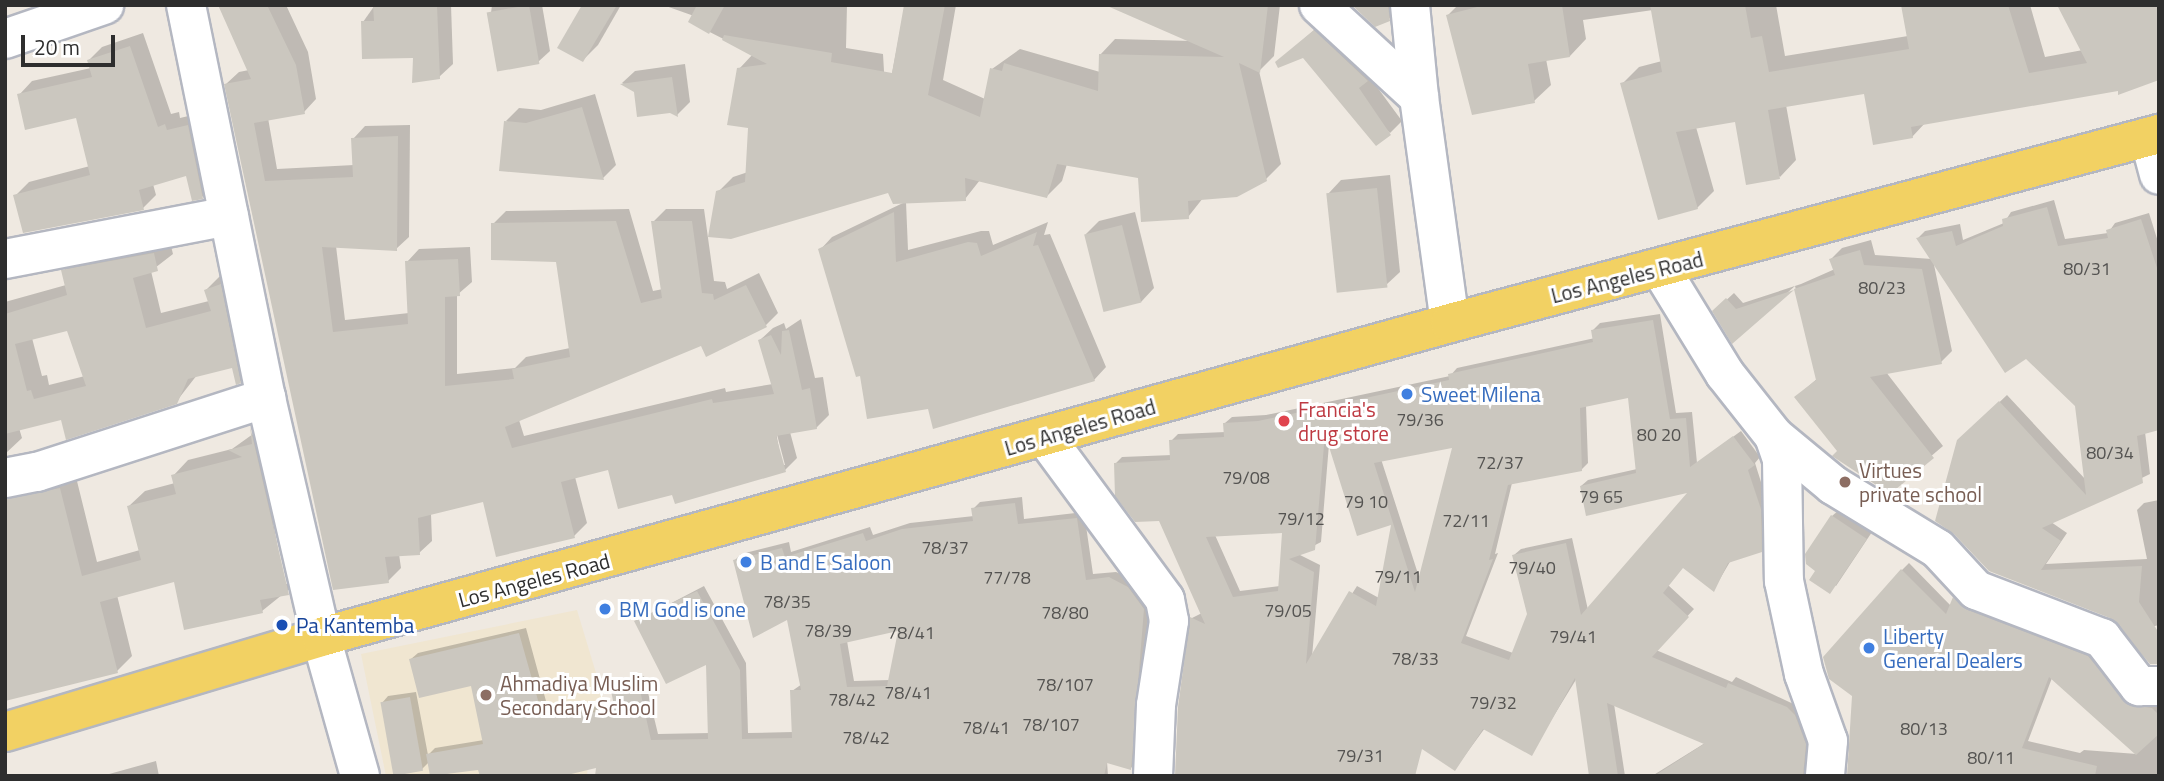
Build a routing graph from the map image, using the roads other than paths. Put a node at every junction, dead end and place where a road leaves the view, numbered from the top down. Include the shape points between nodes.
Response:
1 (104, 5) edge
2 (186, 5) edge
3 (1319, 5) edge
4 (1410, 5) edge
5 (5, 39) edge
6 (1419, 97) junction
7 (2154, 135) edge
8 (2159, 175) edge
9 (229, 216) junction
10 (5, 259) edge
11 (1660, 268) junction
12 (1450, 323) junction
13 (266, 398) junction
14 (1774, 436) junction
15 (1045, 437) junction
16 (5, 478) edge
17 (321, 637) junction
18 (2159, 686) edge
19 (5, 732) edge
20 (360, 776) edge
21 (1153, 776) edge
22 (1825, 776) edge

1 - 5 street
2 - 9 street
3 - 6 street
4 - 6 street
6 - 12 street
7 - 8 street
7 - 11 main road, Los Angeles Road
9 - 10 street
9 - 13 street
11 - 12 main road, Los Angeles Road
11 - 14 street via 1725,374
12 - 15 main road, Los Angeles Road
13 - 16 street via 37,472
13 - 17 street
14 - 18 street via 1843,492 1938,550 1976,590 2102,638 2139,686
14 - 22 street via 1782,458 1784,581 1804,674 1828,741
15 - 17 main road, Los Angeles Road
15 - 21 street via 1165,600 1169,621 1156,705
17 - 19 main road, Los Angeles Road
17 - 20 street

